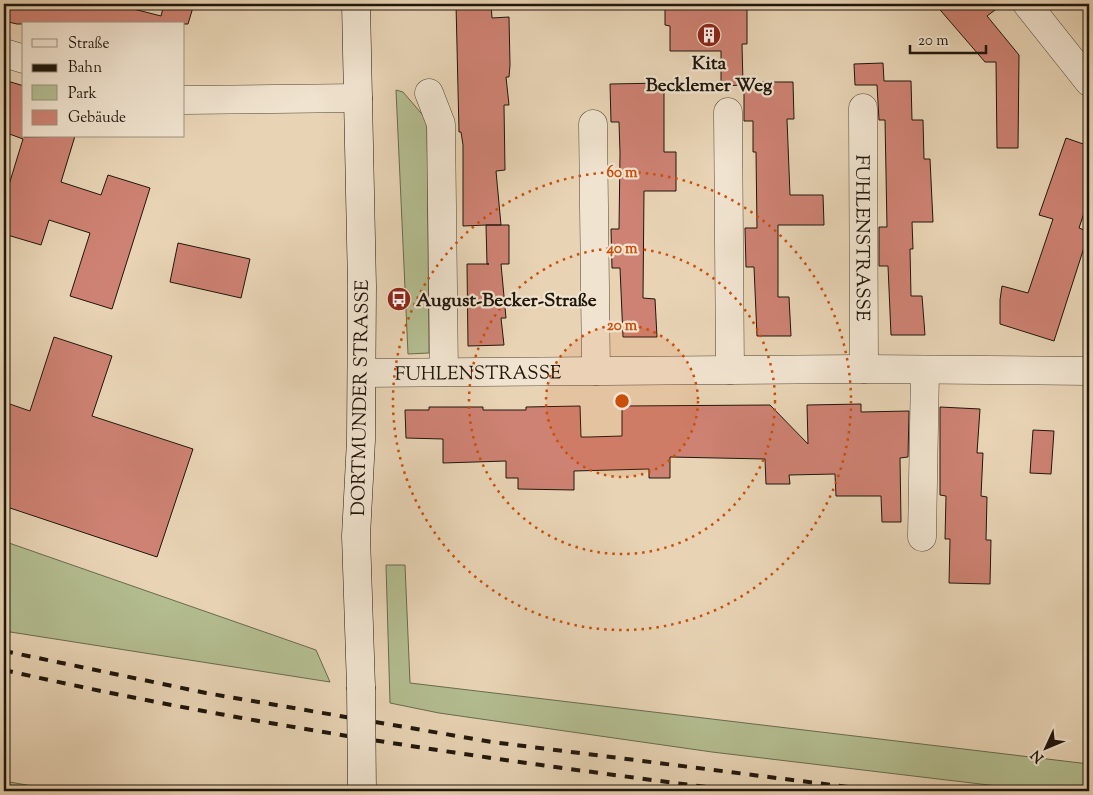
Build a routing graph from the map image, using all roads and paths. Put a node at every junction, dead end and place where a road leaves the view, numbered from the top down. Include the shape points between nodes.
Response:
1 (356, 4) edge
2 (1027, 4) edge
3 (4, 53) edge
4 (22, 58) edge
5 (1089, 82) edge
6 (429, 93) dead end
7 (358, 98) junction
8 (185, 100) edge
9 (863, 108) dead end
10 (728, 112) dead end
11 (593, 124) dead end
12 (864, 369) junction
13 (730, 370) junction
14 (925, 370) junction
15 (596, 371) junction
16 (1089, 371) edge
17 (444, 372) junction
18 (362, 373) junction
19 (922, 536) dead end
20 (362, 791) edge

1 - 7 street, DORTMUNDER STRASSE
2 - 5 street
3 - 4 street
6 - 17 street via 441,124
7 - 8 street
7 - 18 street, DORTMUNDER STRASSE
9 - 12 street, FUHLENSTRASSE
10 - 13 street
11 - 15 street
12 - 13 street, FUHLENSTRASSE
12 - 14 street, FUHLENSTRASSE
13 - 15 street, FUHLENSTRASSE
14 - 16 street, FUHLENSTRASSE
14 - 19 street
15 - 17 street, FUHLENSTRASSE
17 - 18 street, FUHLENSTRASSE
18 - 20 street, DORTMUNDER STRASSE, bridge via 356,536

